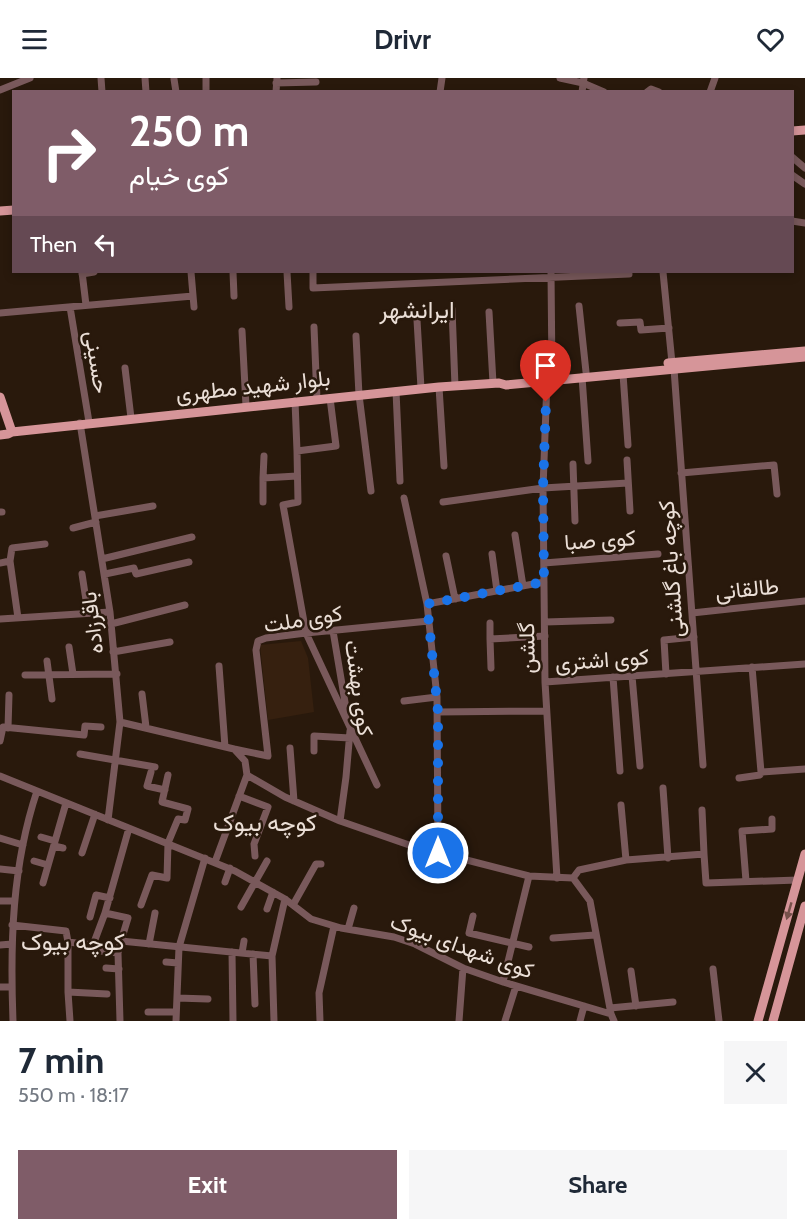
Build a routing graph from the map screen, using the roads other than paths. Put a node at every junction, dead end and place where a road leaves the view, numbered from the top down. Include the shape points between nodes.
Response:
1 (30, 78) edge
2 (560, 78) edge
3 (277, 80) edge
4 (584, 81) edge
5 (316, 82) dead end
6 (0, 90) edge
7 (600, 90) edge
8 (82, 273) edge
9 (191, 273) edge
10 (233, 273) edge
11 (287, 273) edge
12 (313, 273) edge
13 (663, 273) edge
14 (551, 274) edge
15 (629, 274) dead end
16 (193, 296) junction
17 (234, 296) dead end
18 (87, 305) junction
19 (579, 306) dead end
20 (70, 307) junction
21 (194, 307) dead end
22 (289, 307) dead end
23 (452, 309) dead end
24 (489, 312) dead end
25 (0, 313) edge
26 (417, 320) dead end
27 (620, 323) dead end
28 (314, 327) dead end
29 (669, 328) junction
30 (242, 331) dead end
31 (356, 336) dead end
32 (805, 351) edge
33 (805, 357) edge
34 (673, 366) junction
35 (125, 368) dead end
36 (623, 374) junction
37 (584, 375) junction
38 (550, 378) junction
39 (496, 383) junction
40 (455, 386) junction
41 (439, 387) junction
42 (421, 388) junction
43 (396, 391) junction
44 (359, 395) junction
45 (0, 397) edge
46 (330, 398) junction
47 (317, 399) junction
48 (295, 401) junction
49 (246, 406) junction
50 (131, 418) junction
51 (85, 423) junction
52 (0, 430) edge
53 (12, 432) junction
54 (0, 435) edge
55 (628, 445) dead end
56 (297, 451) junction
57 (264, 456) dead end
58 (627, 460) dead end
59 (588, 461) dead end
60 (573, 464) dead end
61 (444, 466) dead end
62 (681, 472) junction
63 (297, 476) junction
64 (263, 478) junction
65 (400, 481) dead end
66 (628, 483) junction
67 (575, 486) junction
68 (543, 488) junction
69 (371, 491) dead end
70 (777, 494) dead end
71 (404, 498) dead end
72 (263, 502) dead end
73 (443, 502) dead end
74 (153, 506) dead end
75 (630, 511) dead end
76 (96, 519) junction
77 (575, 521) dead end
78 (73, 528) dead end
79 (515, 535) dead end
80 (192, 537) dead end
81 (45, 544) dead end
82 (492, 554) dead end
83 (658, 554) dead end
84 (446, 556) dead end
85 (102, 559) junction
86 (10, 561) junction
87 (189, 561) dead end
88 (0, 563) edge
89 (544, 563) junction
90 (82, 574) dead end
91 (105, 574) junction
92 (544, 582) junction
93 (523, 586) junction
94 (497, 591) junction
95 (455, 599) junction
96 (805, 602) edge
97 (427, 604) junction
98 (185, 605) dead end
99 (110, 612) junction
100 (88, 613) junction
101 (692, 613) junction
102 (18, 618) junction
103 (0, 619) edge
104 (611, 620) dead end
105 (429, 621) junction
106 (545, 622) junction
107 (490, 623) dead end
108 (111, 624) junction
109 (333, 631) junction
110 (306, 633) junction
111 (545, 636) junction
112 (694, 637) junction
113 (490, 639) junction
114 (170, 642) dead end
115 (69, 647) dead end
116 (113, 652) junction
117 (47, 661) dead end
118 (805, 664) edge
119 (219, 666) dead end
120 (491, 668) dead end
121 (752, 668) junction
122 (696, 671) junction
123 (73, 674) junction
124 (117, 674) junction
125 (666, 674) junction
126 (25, 675) dead end
127 (49, 675) junction
128 (632, 676) junction
129 (613, 677) junction
130 (545, 682) junction
131 (142, 694) dead end
132 (9, 695) dead end
133 (437, 697) junction
134 (52, 699) dead end
135 (404, 701) dead end
136 (546, 711) junction
137 (438, 712) junction
138 (120, 722) junction
139 (4, 727) edge
140 (101, 727) dead end
141 (350, 727) junction
142 (146, 728) junction
143 (350, 738) junction
144 (0, 741) edge
145 (225, 747) junction
146 (290, 748) dead end
147 (234, 749) junction
148 (314, 751) dead end
149 (80, 754) dead end
150 (116, 761) junction
151 (703, 765) dead end
152 (640, 766) dead end
153 (805, 769) edge
154 (620, 771) dead end
155 (761, 772) junction
156 (168, 775) dead end
157 (247, 775) junction
158 (0, 777) edge
159 (739, 778) dead end
160 (377, 784) dead end
161 (663, 788) dead end
162 (165, 790) junction
163 (37, 791) junction
164 (239, 796) junction
165 (294, 801) junction
166 (66, 803) junction
167 (621, 805) dead end
168 (702, 810) dead end
169 (95, 814) junction
170 (772, 819) dead end
171 (108, 820) junction
172 (340, 821) junction
173 (129, 828) junction
174 (41, 837) dead end
175 (0, 838) edge
176 (54, 843) junction
177 (168, 843) junction
178 (23, 845) junction
179 (63, 848) dead end
180 (438, 853) junction
181 (82, 854) dead end
182 (704, 854) junction
183 (805, 854) edge
184 (255, 856) dead end
185 (205, 858) junction
186 (668, 858) junction
187 (626, 860) junction
188 (34, 861) dead end
189 (267, 861) dead end
190 (215, 862) junction
191 (321, 864) dead end
192 (48, 865) junction
193 (230, 868) junction
194 (0, 869) edge
195 (19, 871) junction
196 (529, 876) junction
197 (557, 878) junction
198 (573, 878) junction
199 (798, 880) junction
200 (255, 881) junction
201 (746, 881) junction
202 (225, 882) dead end
203 (43, 883) dead end
204 (273, 892) junction
205 (110, 898) junction
206 (285, 898) junction
207 (0, 900) edge
208 (14, 901) junction
209 (141, 905) dead end
210 (293, 905) junction
211 (805, 906) edge
212 (241, 907) dead end
213 (354, 908) dead end
214 (267, 909) dead end
215 (105, 913) junction
216 (154, 913) dead end
217 (473, 916) dead end
218 (90, 917) dead end
219 (12, 925) junction
220 (334, 926) junction
221 (348, 929) junction
222 (595, 935) junction
223 (553, 938) dead end
224 (121, 941) junction
225 (244, 941) dead end
226 (68, 942) junction
227 (12, 944) junction
228 (149, 944) junction
229 (512, 944) junction
230 (0, 945) edge
231 (93, 945) junction
232 (179, 947) junction
233 (529, 947) dead end
234 (232, 952) junction
235 (118, 953) junction
236 (242, 953) junction
237 (253, 954) junction
238 (272, 957) junction
239 (166, 962) dead end
240 (178, 963) junction
241 (106, 968) dead end
242 (463, 968) junction
243 (119, 969) junction
244 (713, 969) dead end
245 (632, 971) dead end
246 (503, 982) junction
247 (516, 986) junction
248 (0, 987) edge
249 (12, 987) junction
250 (68, 992) junction
251 (107, 994) dead end
252 (177, 998) junction
253 (208, 999) dead end
254 (673, 1002) dead end
255 (255, 1004) dead end
256 (584, 1006) junction
257 (636, 1006) junction
258 (148, 1012) dead end
259 (176, 1012) junction
260 (612, 1014) edge
261 (13, 1021) edge
262 (70, 1021) edge
263 (120, 1021) edge
264 (176, 1021) edge
265 (233, 1021) edge
266 (274, 1021) edge
267 (320, 1021) edge
268 (459, 1021) edge
269 (505, 1021) edge
270 (580, 1021) edge
271 (719, 1021) edge
272 (758, 1021) edge
273 (773, 1021) edge

1 - 6 street
2 - 4 street
3 - 5 street
4 - 7 street
8 - 18 street
9 - 16 street
10 - 17 street
11 - 22 street
12 - 14 street via 313,288
13 - 29 street, کوچه باغ گلشنی
14 - 15 street
14 - 38 street, گلشن
16 - 18 street
16 - 21 street
18 - 20 street
19 - 37 street
20 - 25 street
20 - 51 street, حسینی
23 - 40 street
24 - 39 street
26 - 42 street
27 - 29 street via 640,322 641,330
28 - 47 street
29 - 34 street, کوچه باغ گلشنی
30 - 49 street
31 - 44 street
32 - 34 main road, بلوار شهید مطهری
33 - 34 main road, بلوار شهید مطهری
34 - 36 main road, بلوار شهید مطهری
34 - 37 main road, بلوار شهید مطهری
34 - 62 street, کوچه باغ گلشنی
35 - 50 street
36 - 37 main road, بلوار شهید مطهری
36 - 55 street
37 - 38 main road, بلوار شهید مطهری
37 - 59 street
38 - 39 main road, بلوار شهید مطهری
38 - 68 street, گلشن
39 - 40 main road, بلوار شهید مطهری
40 - 41 main road, بلوار شهید مطهری
41 - 42 main road, بلوار شهید مطهری
41 - 61 street
42 - 43 main road, بلوار شهید مطهری
43 - 44 main road, بلوار شهید مطهری
43 - 65 street
44 - 46 main road, بلوار شهید مطهری
44 - 69 street
45 - 53 main road
46 - 47 main road, بلوار شهید مطهری
46 - 56 street via 336,446
47 - 48 main road, بلوار شهید مطهری
48 - 49 main road, بلوار شهید مطهری
48 - 56 street
49 - 50 main road, بلوار شهید مطهری
50 - 51 main road, بلوار شهید مطهری
51 - 53 main road, بلوار شهید مطهری
51 - 76 street, باقرزاده
52 - 53 main road, بلوار شهید مطهری
53 - 54 main road, بلوار شهید مطهری
56 - 63 street
57 - 64 street
58 - 66 street
60 - 67 street
62 - 70 street via 774,465
62 - 101 street, کوچه باغ گلشنی
63 - 64 street
63 - 110 street via 298,501 283,505
64 - 72 street
66 - 67 street
66 - 75 street
67 - 68 street
67 - 77 street
68 - 73 street
68 - 89 street, گلشن
71 - 97 street
74 - 76 street
76 - 78 street
76 - 85 street, باقرزاده
79 - 93 street
80 - 85 street
81 - 86 street via 12,548
82 - 94 street
83 - 89 street, کوی صبا
84 - 95 street
85 - 91 street, باقرزاده
86 - 88 street
86 - 102 street
87 - 91 street via 136,574 134,568
89 - 92 street, گلشن
90 - 100 street
91 - 99 street, باقرزاده
92 - 93 street
92 - 106 street, گلشن
93 - 94 street
94 - 95 street
95 - 97 street
96 - 101 street, طالقانی
97 - 105 street
98 - 108 street
99 - 100 street
99 - 108 street, باقرزاده
100 - 102 street
101 - 112 street, کوچه باغ گلشنی
102 - 103 street
104 - 106 street
105 - 109 street, کوی ملت
105 - 133 street
106 - 111 street, گلشن
107 - 113 street
108 - 116 street, باقرزاده
109 - 110 street, کوی ملت
109 - 141 street, کوی بهشت
110 - 141 street
110 - 147 street, کوی ملت via 258,641 268,756
111 - 113 street
111 - 130 street, گلشن
112 - 122 street, کوچه باغ گلشنی
112 - 125 street via 664,640
113 - 120 street
114 - 116 street
115 - 123 street
116 - 124 street, باقرزاده
117 - 127 street
118 - 121 street, کوی اشتری
119 - 145 street
121 - 122 street, کوی اشتری
121 - 155 street
122 - 125 street, کوی اشتری
122 - 151 street, کوچه باغ گلشنی
123 - 124 street
123 - 127 street
124 - 138 street, باقرزاده
125 - 128 street, کوی اشتری
126 - 127 street
127 - 134 street
128 - 129 street, کوی اشتری
128 - 152 street
129 - 130 street, کوی اشتری
129 - 154 street
130 - 136 street, گلشن
131 - 142 street
132 - 139 street
133 - 135 street
133 - 137 street
136 - 137 street
136 - 197 street, گلشن
137 - 180 street
138 - 142 street
138 - 150 street, باقرزاده
139 - 140 street via 84,735 85,726
139 - 144 street
141 - 143 street, کوی بهشت
141 - 160 street
142 - 145 street
143 - 148 street via 314,736
143 - 172 street, کوی بهشت
145 - 147 street
146 - 165 street
147 - 157 street via 245,761
149 - 150 street
150 - 162 street via 153,770 147,786
150 - 171 street, باقرزاده
153 - 155 street
155 - 159 street
156 - 162 street
157 - 164 street
157 - 165 street
158 - 163 street, کوی شهدای بیوک
161 - 186 street
162 - 177 street via 162,802 188,809 185,820 178,819
163 - 166 street, کوی شهدای بیوک
163 - 178 street
164 - 184 street via 268,807 254,844
164 - 190 street
165 - 172 street
166 - 169 street, کوی شهدای بیوک
166 - 176 street
167 - 187 street
168 - 182 street
169 - 171 street, کوی شهدای بیوک
169 - 181 street
170 - 201 street via 772,829 742,831
171 - 173 street, کوی شهدای بیوک
172 - 180 street
173 - 177 street, کوی شهدای بیوک
173 - 205 street
174 - 176 street
175 - 178 street
176 - 179 street
176 - 192 street
177 - 185 street, کوی شهدای بیوک
177 - 209 street via 167,878 152,875
178 - 195 street
180 - 196 street
182 - 186 street
182 - 201 street via 705,882
183 - 199 main road
185 - 190 street, کوی شهدای بیوک
185 - 232 street
186 - 187 street
187 - 198 street via 579,870
188 - 192 street
189 - 200 street
190 - 193 street, کوی شهدای بیوک
191 - 210 street via 316,864
192 - 203 street
193 - 200 street, کوی شهدای بیوک
193 - 202 street
194 - 195 street
195 - 208 street
196 - 197 street
196 - 229 street
197 - 198 street
198 - 222 street via 590,900
199 - 201 street
199 -> 272 main road
200 - 204 street, کوی شهدای بیوک
200 - 212 street
204 - 206 street, کوی شهدای بیوک
204 - 214 street
205 - 215 street
205 - 218 street via 96,895
206 - 210 street, کوی شهدای بیوک
206 - 238 street
207 - 208 street
208 - 219 street
210 - 220 street, کوی شهدای بیوک via 311,919
211 - 273 main road
213 - 221 street
215 - 224 street via 128,918
215 - 231 street
216 - 228 street
217 - 229 street via 469,933
219 - 226 street via 66,931
219 - 227 street
220 - 221 street, کوی شهدای بیوک
220 - 267 street via 319,993
221 - 242 street, کوی شهدای بیوک via 415,944
222 - 223 street
222 - 260 street
224 - 228 street
224 - 235 street
225 - 236 street
226 - 231 street
226 - 250 street
227 - 230 street
227 - 249 street
228 - 232 street
229 - 233 street
229 - 246 street
231 - 235 street via 93,950
232 - 234 street
232 - 240 street
234 - 236 street
234 - 265 street
235 - 243 street
236 - 237 street
237 - 238 street
237 - 255 street
238 - 266 street
239 - 240 street
240 - 252 street
241 - 243 street
242 - 246 street, کوی شهدای بیوک
242 - 268 street
243 - 263 street
244 - 271 street
245 - 257 street
246 - 247 street, کوی شهدای بیوک
247 - 256 street, کوی شهدای بیوک
247 - 269 street
248 - 249 street
249 - 261 street
250 - 251 street
250 - 262 street
252 - 253 street
252 - 259 street
254 - 257 street
256 - 260 street, کوی شهدای بیوک
256 - 270 street
257 - 260 street
258 - 259 street
259 - 264 street

